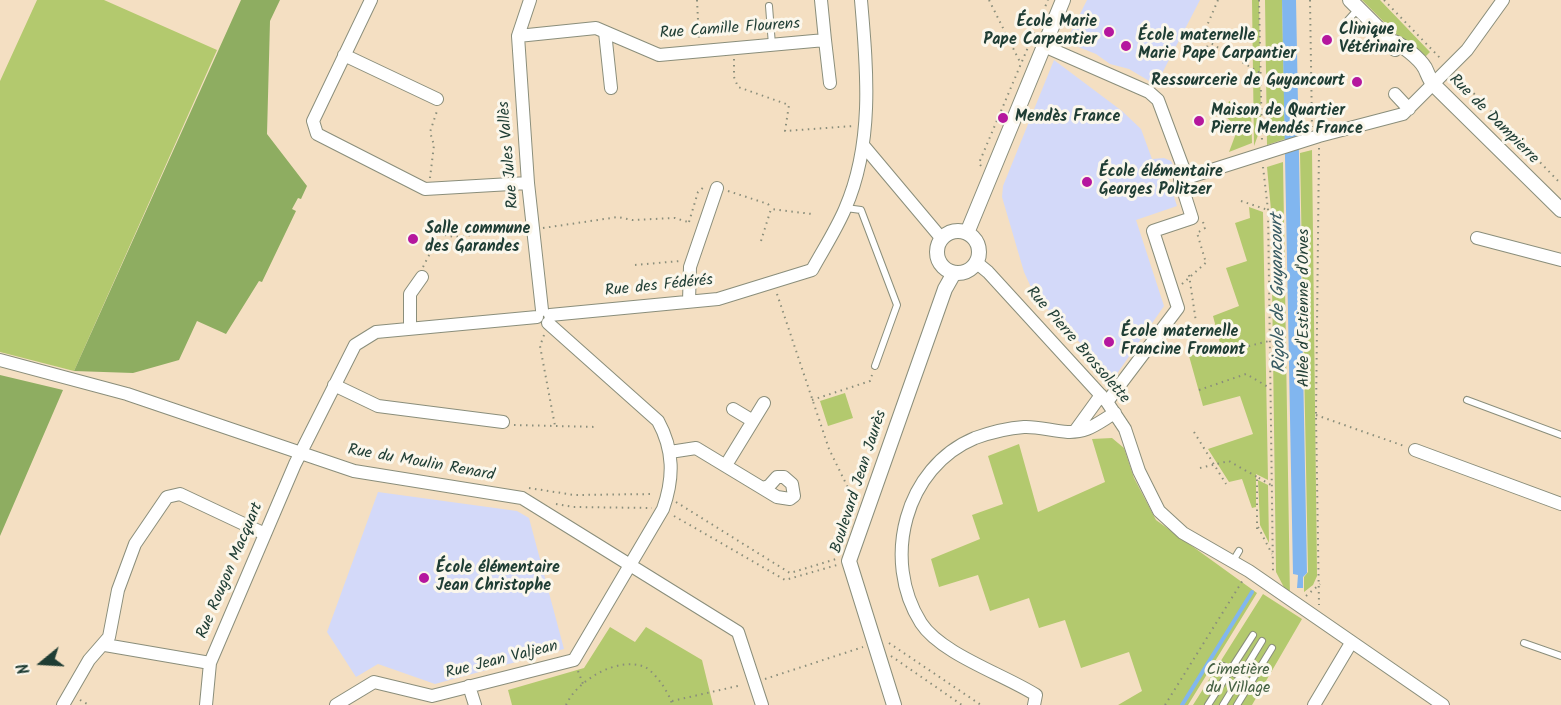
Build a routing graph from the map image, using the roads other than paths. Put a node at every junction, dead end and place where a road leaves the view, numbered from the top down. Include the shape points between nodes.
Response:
1 (371, 0) edge
2 (530, 0) edge
3 (821, 0) edge
4 (861, 0) edge
5 (1063, 0) edge
6 (1503, 0) edge
7 (1352, 2) edge
8 (769, 6) dead end
9 (1348, 20) dead end
10 (605, 32) junction
11 (518, 36) junction
12 (825, 40) junction
13 (772, 45) junction
14 (1044, 46) junction
15 (345, 55) junction
16 (1431, 81) junction
17 (830, 83) dead end
18 (611, 88) dead end
19 (1395, 94) dead end
20 (437, 99) road end
21 (1408, 109) junction
22 (863, 145) junction
23 (1186, 178) junction
24 (528, 183) junction
25 (717, 188) dead end
26 (846, 208) junction
27 (1561, 210) edge
28 (967, 233) junction
29 (1477, 238) dead end
30 (942, 239) junction
31 (1561, 260) edge
32 (977, 263) junction
33 (954, 273) junction
34 (422, 277) dead end
35 (689, 302) junction
36 (544, 318) junction
37 (410, 328) junction
38 (0, 360) edge
39 (875, 366) road end
40 (334, 385) junction
41 (1104, 399) junction
42 (1467, 400) dead end
43 (764, 403) dead end
44 (733, 409) dead end
45 (1115, 413) junction
46 (753, 421) junction
47 (503, 422) road end
48 (1075, 431) junction
49 (1561, 435) edge
50 (1415, 450) road end
51 (670, 452) junction
52 (300, 454) junction
53 (726, 465) junction
54 (763, 488) dead end
55 (1561, 504) edge
56 (264, 534) junction
57 (632, 566) junction
58 (1252, 636) dead end
59 (1262, 641) dead end
60 (1352, 643) junction
61 (1524, 643) dead end
62 (105, 645) junction
63 (1272, 648) dead end
64 (1561, 656) edge
65 (210, 663) junction
66 (1222, 666) dead end
67 (1230, 671) junction
68 (1240, 677) junction
69 (1250, 683) junction
70 (469, 686) junction
71 (1258, 688) dead end
72 (63, 705) edge
73 (207, 705) edge
74 (336, 705) edge
75 (475, 705) edge
76 (762, 705) edge
77 (894, 705) edge
78 (1034, 705) edge
79 (1208, 705) edge
80 (1223, 705) edge
81 (1237, 705) edge
82 (1314, 705) edge
83 (1443, 705) edge

1 - 15 street
2 - 11 street, Rue Jules Vallès
3 - 12 street, Rue Camille Flourens
4 - 22 street, Rue des Fédérés via 868,73
5 - 14 street
6 - 16 street via 1467,50
7 - 9 lane
7 - 16 street, Rue de Dampierre via 1413,68
8 - 13 lane
10 - 11 street, Rue Camille Flourens via 596,28
10 - 13 street, Rue Camille Flourens via 659,55
10 - 18 street
11 - 24 street, Rue Jules Vallès
12 - 13 street, Rue Camille Flourens
12 - 17 street, Rue Camille Flourens
14 - 23 street via 1149,92 1158,100
14 - 28 street
15 - 20 street
15 - 24 street via 313,121 317,134 429,189
16 - 21 street
16 - 27 street, Rue de Dampierre
19 - 21 street
21 - 23 street via 1403,114
22 - 26 street, Rue des Fédérés
22 - 30 street
23 - 41 street via 1180,180 1192,218 1153,231 1179,309 1131,372
24 - 36 street, Rue Jules Vallès
25 - 35 street via 692,260
26 - 35 street, Rue des Fédérés via 812,270 718,299
26 - 39 lane via 861,210 897,305
28 - 30 street via 954,232
28 - 32 street via 977,243
29 - 31 street
30 - 33 street via 939,259 942,266
32 - 33 street via 967,272
32 - 41 street, Rue Pierre Brossolette
33 - 77 street, Boulevard Jean Jaurès via 946,285 862,518 843,560
34 - 37 street via 410,294
35 - 36 street, Rue des Fédérés
36 - 37 street, Rue des Fédérés
36 - 51 street via 658,421
37 - 40 street, Rue Rougon Macquart via 376,332 355,345
38 - 52 street, Rue du Moulin Renard via 127,394
40 - 47 street via 378,406
40 - 52 street, Rue Rougon Macquart
41 - 45 street, Rue Pierre Brossolette
41 - 48 street
42 - 49 lane
43 - 46 street
44 - 46 street
45 - 48 street via 1087,429
45 - 60 street, Rue Pierre Brossolette via 1159,511 1183,533 1235,556 1249,571
46 - 53 street
48 - 78 street via 1024,427 975,438 942,456 929,469 908,508 902,548 905,584 921,624 951,650 1036,695
50 - 55 street
51 - 53 street via 696,448
51 - 57 street via 668,497
52 - 56 street, Rue Rougon Macquart
52 - 57 street, Rue du Moulin Renard via 354,471 522,498
53 - 54 street
56 - 62 street via 180,495 167,497 135,544 118,590
56 - 65 street, Rue Rougon Macquart
57 - 70 street, Rue Jean Valjean via 574,660
57 - 76 street, Rue du Moulin Renard via 738,632
58 - 67 lane
59 - 68 lane
60 - 82 street
60 - 83 street, Rue Pierre Brossolette
61 - 64 lane
62 - 65 street
62 - 72 street via 89,660
63 - 69 lane
65 - 73 street, Rue Rougon Macquart
66 - 67 lane
67 - 68 lane
67 - 79 lane
68 - 69 lane
68 - 80 lane
69 - 71 lane
69 - 81 lane
70 - 74 street, Rue Jean Valjean via 432,696 374,682
70 - 75 street

